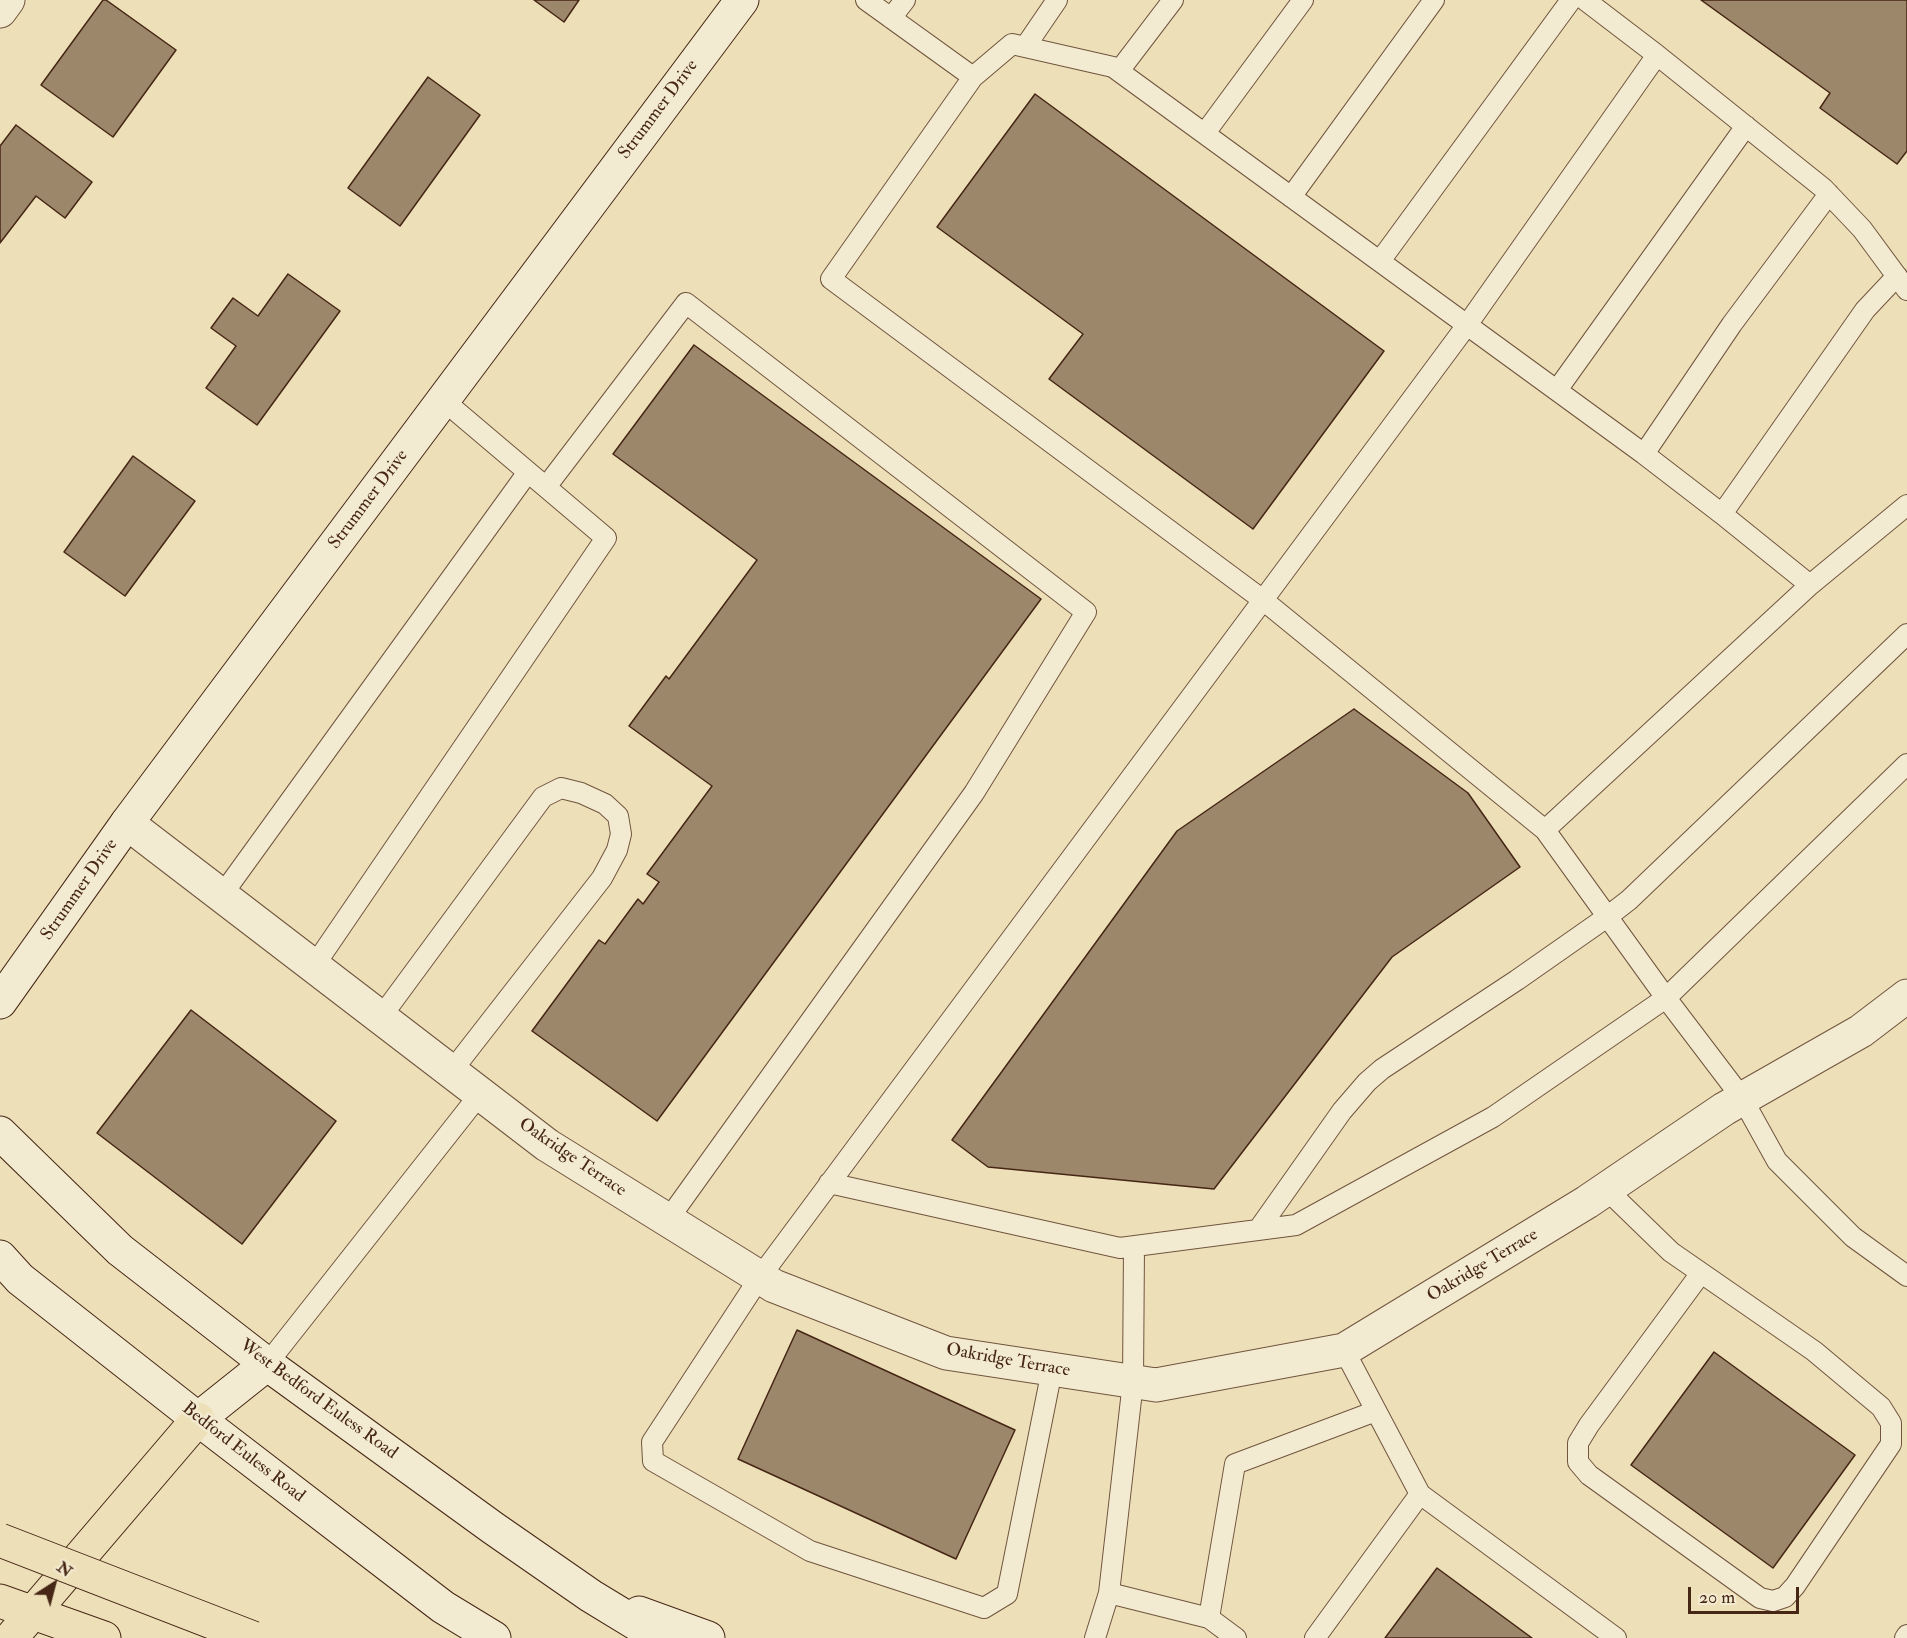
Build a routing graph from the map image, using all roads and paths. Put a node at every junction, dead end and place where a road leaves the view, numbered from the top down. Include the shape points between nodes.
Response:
1 (8, 0) edge
2 (742, 0) edge
3 (866, 0) edge
4 (905, 0) edge
5 (1058, 0) edge
6 (1173, 0) edge
7 (1303, 0) edge
8 (1434, 0) edge
9 (1570, 0) edge
10 (1585, 0) edge
11 (0, 11) edge
12 (891, 18) junction
13 (1025, 47) junction
14 (1657, 55) junction
15 (1119, 71) junction
16 (973, 77) junction
17 (1746, 126) junction
18 (1205, 133) junction
19 (1829, 194) junction
20 (1291, 197) junction
21 (1380, 261) junction
22 (1902, 283) edge
23 (1467, 325) junction
24 (1557, 390) junction
25 (443, 400) junction
26 (1644, 454) junction
27 (528, 472) junction
28 (546, 487) junction
29 (1907, 505) edge
30 (1722, 514) junction
31 (1810, 585) junction
32 (1263, 600) junction
33 (1907, 634) edge
34 (1907, 764) edge
35 (127, 823) junction
36 (1545, 830) junction
37 (222, 895) junction
38 (1607, 917) junction
39 (314, 966) junction
40 (1907, 996) edge
41 (1666, 998) junction
42 (0, 1002) edge
43 (381, 1017) junction
44 (452, 1071) junction
45 (480, 1094) junction
46 (1742, 1098) junction
47 (0, 1132) edge
48 (829, 1184) junction
49 (1606, 1189) junction
50 (668, 1221) junction
51 (1258, 1230) junction
52 (1134, 1246) junction
53 (0, 1257) edge
54 (1905, 1271) edge
55 (1701, 1273) junction
56 (760, 1277) junction
57 (1344, 1350) junction
58 (267, 1364) junction
59 (1052, 1370) junction
60 (1133, 1382) junction
61 (1376, 1411) junction
62 (198, 1419) junction
63 (1420, 1494) junction
64 (0, 1540) edge
65 (1109, 1593) junction
66 (591, 1596) junction
67 (0, 1600) edge
68 (33, 1611) junction
69 (1209, 1618) junction
70 (11, 1638) edge
71 (104, 1638) edge
72 (253, 1638) edge
73 (494, 1638) edge
74 (660, 1638) edge
75 (708, 1638) edge
76 (1095, 1638) edge
77 (1236, 1638) edge
78 (1315, 1638) edge
79 (1616, 1638) edge

1 - 11 main road
2 - 25 main road, Strummer Drive
3 - 12 lane
4 - 12 lane
5 - 13 lane
6 - 15 lane
7 - 18 lane
8 - 20 lane
9 - 21 lane
10 - 14 lane
12 - 16 lane
13 - 15 lane via 1113,66
13 - 16 lane via 1012,44
14 - 17 lane
14 - 23 lane
15 - 18 lane
16 - 32 lane via 831,279
17 - 19 lane
17 - 24 lane
18 - 20 lane
19 - 22 lane via 1862,229
19 - 26 lane via 1731,324
20 - 21 lane
21 - 23 lane
22 - 30 lane via 1865,310
23 - 24 lane
23 - 32 lane
24 - 26 lane
25 - 27 lane
25 - 35 main road, Strummer Drive
26 - 30 lane
27 - 28 lane
27 - 37 lane
28 - 39 lane via 606,538
28 - 50 lane via 686,303 1086,612 974,793
29 - 31 lane
30 - 31 lane
31 - 36 lane
32 - 36 lane
32 - 48 lane
33 - 38 lane
34 - 41 lane
35 - 37 main road, Oakridge Terrace
35 - 42 main road, Strummer Drive
36 - 38 lane
37 - 39 main road, Oakridge Terrace
38 - 41 lane
38 - 51 lane via 1367,1082
39 - 43 main road, Oakridge Terrace
40 - 46 main road, Oakridge Terrace via 1861,1031
41 - 46 lane
41 - 51 lane via 1493,1118 1296,1225
43 - 44 main road, Oakridge Terrace
43 - 44 lane via 543,797 561,788 605,804 618,816 621,834 602,878
44 - 45 main road, Oakridge Terrace
45 - 50 main road, Oakridge Terrace via 547,1145
45 - 58 lane
46 - 49 main road, Oakridge Terrace
46 - 54 lane via 1777,1161 1853,1237
47 - 58 main road, West Bedford Euless Road via 120,1250
48 - 52 lane via 1120,1248
48 - 56 lane
49 - 55 lane via 1671,1252
49 - 57 main road, Oakridge Terrace
50 - 56 main road, Oakridge Terrace
51 - 52 lane
52 - 60 lane
53 - 62 main road, Bedford Euless Road via 20,1278
55 - 55 lane via 1814,1351 1881,1407 1891,1423 1891,1444 1795,1586 1785,1597 1773,1601 1760,1598 1589,1475 1578,1462 1578,1443 1589,1425
56 - 59 main road, Oakridge Terrace via 774,1286 946,1353
56 - 59 lane via 652,1442 653,1461 810,1551 984,1608 1007,1593
57 - 60 main road, Oakridge Terrace via 1156,1385
57 - 61 lane
58 - 62 main road
58 - 66 main road, West Bedford Euless Road
59 - 60 main road, Oakridge Terrace
60 - 65 lane
61 - 63 lane
61 - 69 lane via 1235,1464
62 - 68 highway
62 - 73 main road, Bedford Euless Road via 443,1607
63 - 78 lane
63 - 79 lane
64 - 72 highway, bridge
65 - 69 lane
65 - 76 lane
66 - 74 main road, West Bedford Euless Road
66 - 75 main road
67 - 68 highway
68 - 70 highway
68 - 71 highway
69 - 77 lane

